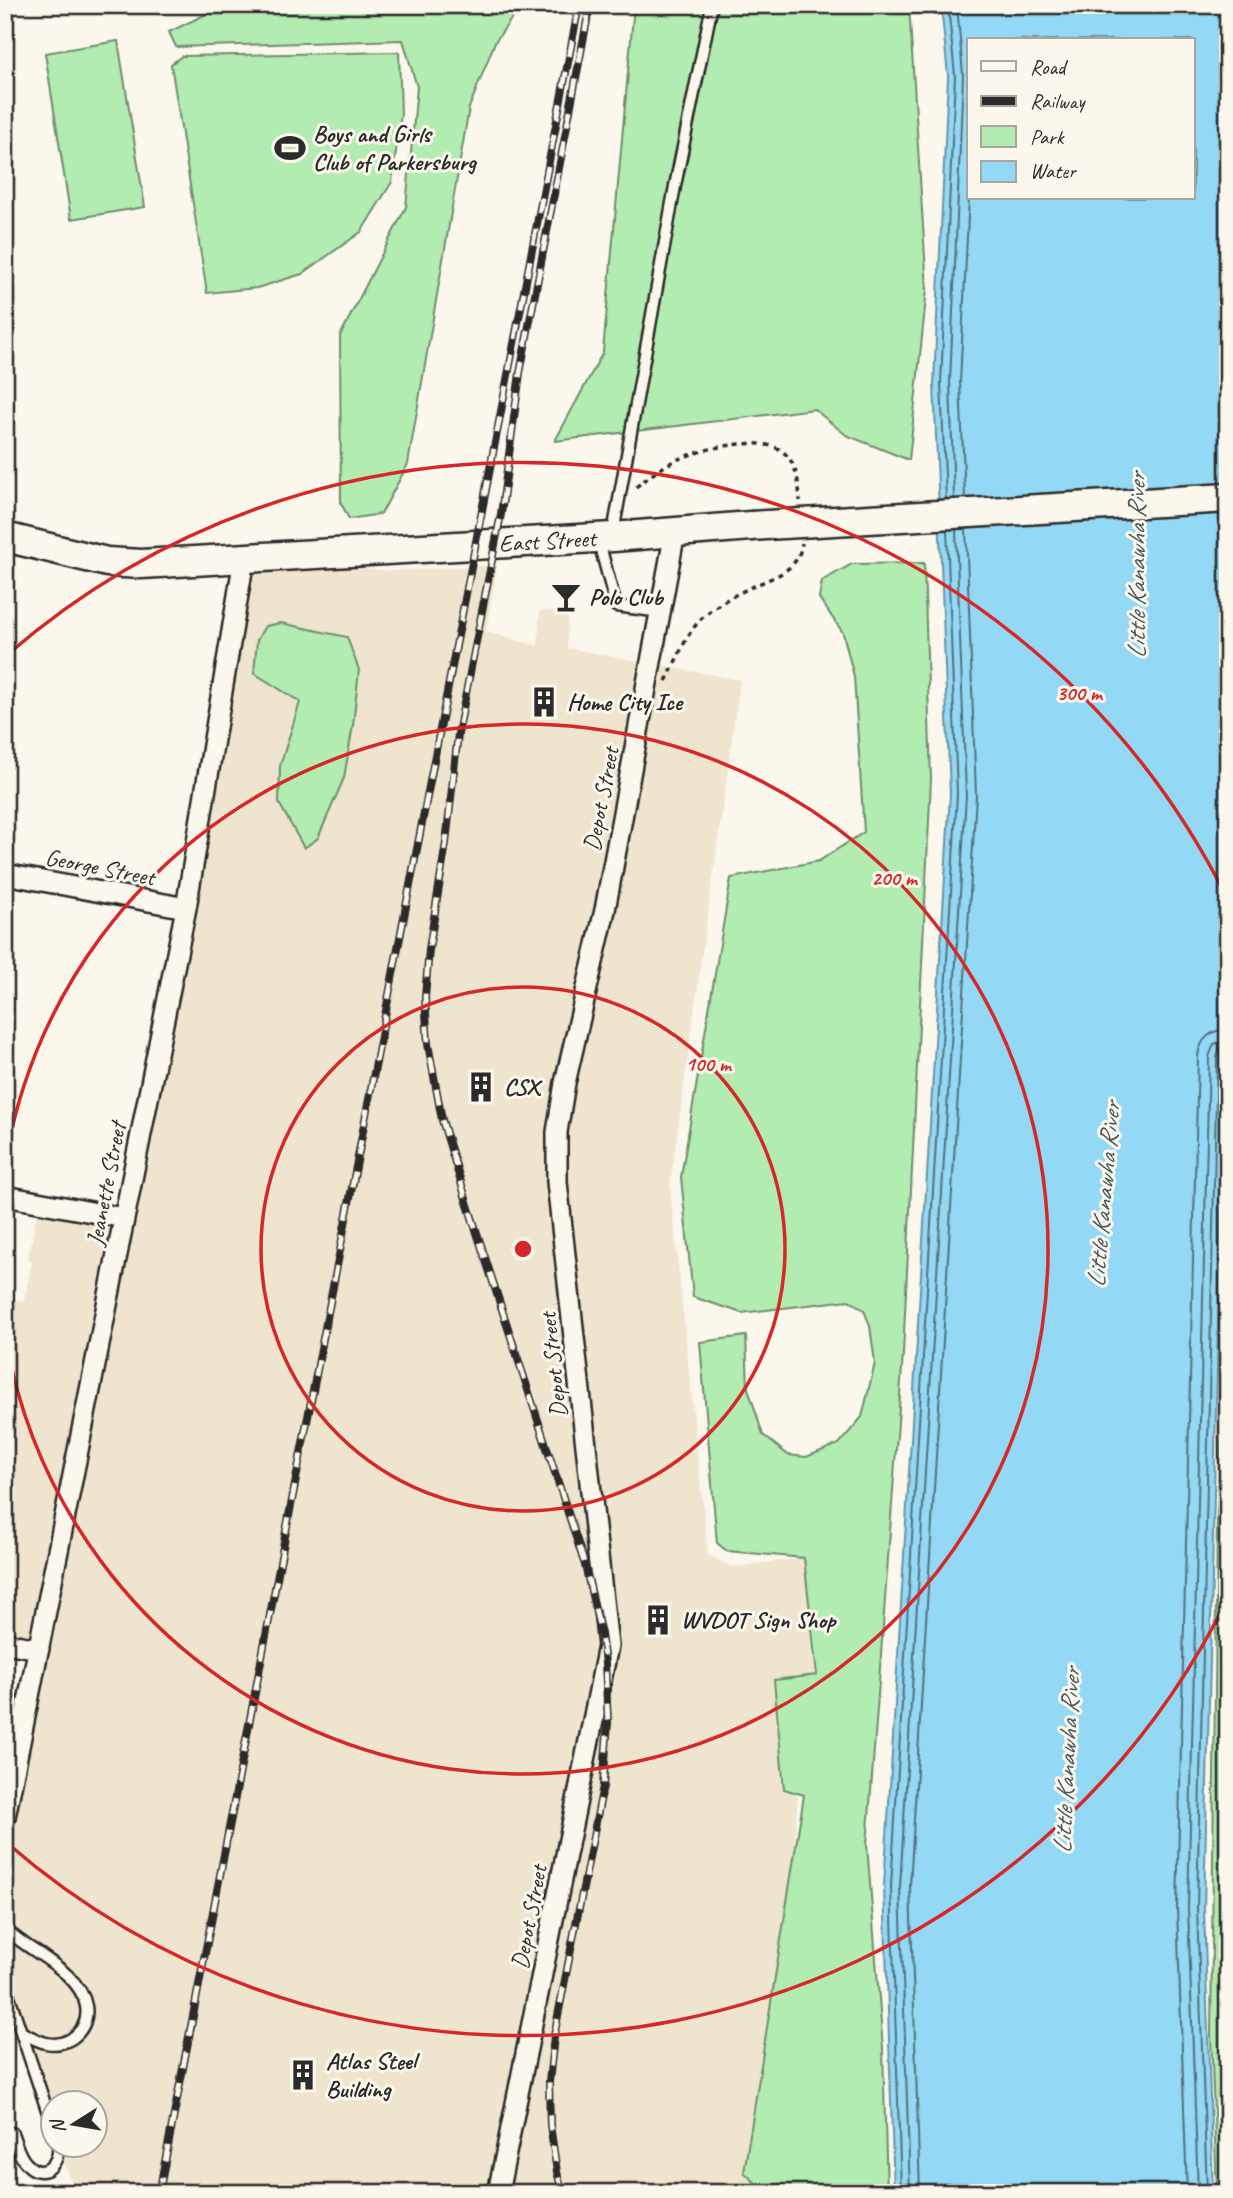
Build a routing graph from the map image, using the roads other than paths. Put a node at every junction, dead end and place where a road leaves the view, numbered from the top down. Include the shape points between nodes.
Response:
1 (712, 5) edge
2 (1228, 498) edge
3 (676, 532) junction
4 (5, 537) edge
5 (606, 538) junction
6 (244, 559) junction
7 (661, 612) junction
8 (5, 874) edge
9 (186, 908) junction
10 (5, 1196) edge
11 (124, 1218) junction
12 (5, 1643) edge
13 (38, 1649) junction
14 (12, 1750) edge
15 (5, 1817) edge
16 (5, 1928) edge
17 (5, 1966) edge
18 (21, 2032) junction
19 (40, 2090) edge
20 (12, 2133) dead end
21 (56, 2160) edge
22 (498, 2193) edge

1 - 5 lane
2 - 3 main road, East Street, bridge
3 - 5 main road, East Street
3 - 7 street, Depot Street
4 - 6 main road, East Street via 107,562
5 - 6 main road, East Street
5 - 7 lane via 617,606
6 - 9 street, Jeanette Street
7 - 22 street, Depot Street via 605,911 557,1132 557,1182 608,1646
8 - 9 street, George Street
9 - 11 street, Jeanette Street
10 - 11 street
11 - 13 street, Jeanette Street
12 - 13 street
13 - 14 street, Jeanette Street
14 - 15 street, Jeanette Street
16 - 18 lane via 66,1974 86,2005 84,2028 66,2040 45,2043
17 - 18 lane
18 - 19 lane
20 - 21 lane via 29,2167 47,2171

